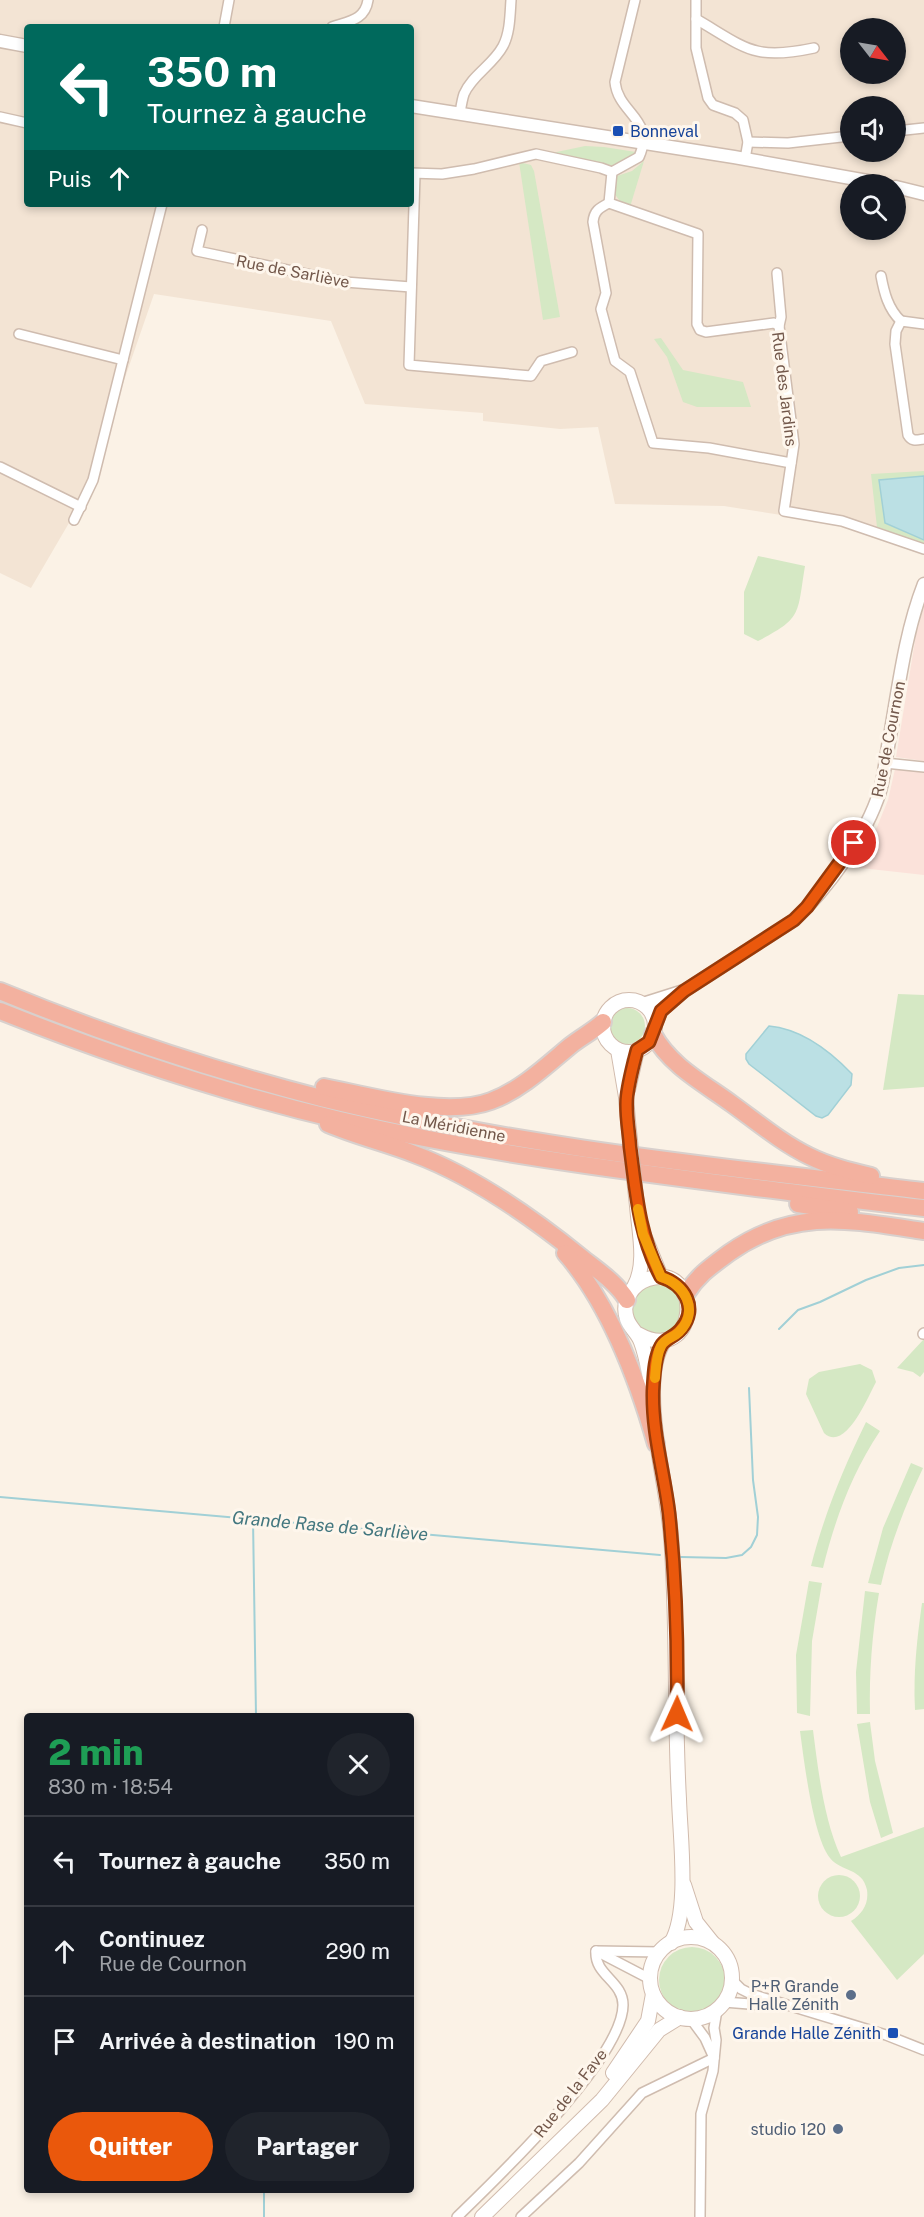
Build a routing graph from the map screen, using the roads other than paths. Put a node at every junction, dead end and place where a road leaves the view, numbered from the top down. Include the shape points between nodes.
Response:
1 (229, 0) edge
2 (368, 0) edge
3 (511, 0) edge
4 (635, 0) edge
5 (696, 0) edge
6 (696, 19) junction
7 (225, 24) edge
8 (341, 24) edge
9 (0, 41) edge
10 (24, 45) edge
11 (814, 48) dead end
12 (414, 106) edge
13 (460, 113) junction
14 (0, 117) edge
15 (24, 122) edge
16 (924, 128) edge
17 (906, 130) edge
18 (840, 137) edge
19 (643, 142) junction
20 (748, 142) junction
21 (745, 159) junction
22 (612, 172) junction
23 (414, 173) edge
24 (840, 176) edge
25 (906, 190) edge
26 (924, 194) edge
27 (609, 203) junction
28 (161, 207) edge
29 (412, 207) edge
30 (202, 230) dead end
31 (777, 273) dead end
32 (881, 276) dead end
33 (411, 287) junction
34 (901, 321) junction
35 (924, 324) edge
36 (779, 326) junction
37 (19, 334) dead end
38 (572, 352) dead end
39 (123, 360) junction
40 (924, 439) edge
41 (791, 463) junction
42 (0, 467) edge
43 (81, 507) junction
44 (74, 520) dead end
45 (924, 549) edge
46 (924, 584) edge
47 (885, 763) junction
48 (924, 767) edge
49 (0, 991) edge
50 (684, 991) junction
51 (643, 1004) junction
52 (0, 1011) edge
53 (603, 1022) junction
54 (654, 1030) junction
55 (618, 1050) junction
56 (637, 1050) junction
57 (185, 1058) junction
58 (626, 1097) junction
59 (266, 1100) junction
60 (728, 1184) junction
61 (924, 1191) edge
62 (637, 1206) junction
63 (513, 1207) junction
64 (924, 1208) edge
65 (924, 1223) edge
66 (924, 1231) edge
67 (661, 1277) junction
68 (630, 1294) junction
69 (686, 1294) junction
70 (638, 1334) junction
71 (665, 1340) junction
72 (653, 1391) junction
73 (656, 1444) junction
74 (683, 1883) junction
75 (671, 1943) junction
76 (712, 1943) junction
77 (596, 1951) junction
78 (660, 1952) junction
79 (732, 1977) junction
80 (650, 1979) junction
81 (653, 1994) junction
82 (721, 2006) junction
83 (792, 2008) junction
84 (682, 2017) junction
85 (924, 2050) edge
86 (714, 2058) junction
87 (525, 2174) junction
88 (457, 2217) edge
89 (482, 2217) edge
90 (521, 2217) edge
91 (700, 2217) edge

1 - 7 street
2 - 8 street via 364,13
3 - 13 street via 508,32 502,47 470,84
4 - 19 street via 615,82 618,95 643,129
5 - 6 street
6 - 11 street via 736,44 760,53 778,55
6 - 20 street via 696,48 708,98 713,105 743,120
9 - 10 street
12 - 13 street
13 - 19 street
14 - 15 street
16 - 17 street
18 - 20 street via 788,143
19 - 21 street
19 - 22 street via 639,157
20 - 21 street
21 - 24 street
22 - 23 street via 537,154 442,174
22 - 27 street
25 - 26 street
27 - 36 street, Rue des Jardins via 698,234 700,330 774,323
27 - 41 street via 594,214 593,222 606,293 601,309 615,361 630,372 654,443
28 - 39 street
29 - 33 street
30 - 33 street, Rue de Sarliève via 197,251 345,282
31 - 36 street
32 - 34 street via 885,295
33 - 38 street via 408,365 531,376 541,361
34 - 35 street
34 - 40 street via 895,344 908,435 915,441
36 - 41 street, Rue des Jardins via 794,444
37 - 39 street
39 - 43 street via 93,480
41 - 45 street, Rue des Jardins via 784,511 842,521
42 - 43 street
43 - 44 street
46 - 47 street, Rue de Cournon via 907,637
47 - 48 street
47 - 50 street, Rue de Cournon via 866,824 807,907 794,920
49 - 57 highway, La Méridienne
50 - 51 street
50 - 54 street via 661,1011
51 - 53 main road via 619,1002 611,1006
51 - 54 main road via 650,1010
52 - 59 highway, La Méridienne via 115,1053
53 - 55 main road via 606,1038
53 - 57 highway via 507,1094 462,1107 421,1106
54 - 56 main road via 649,1042
54 - 61 highway via 665,1051 679,1065 782,1141 838,1168
55 - 56 main road
55 - 58 main road
56 - 58 main road
57 - 61 highway, La Méridienne via 321,1098 500,1135
58 - 62 main road, bridge
59 - 60 highway, La Méridienne via 422,1138 601,1168
59 - 63 highway via 416,1154
60 - 64 highway, La Méridienne
60 - 65 highway via 762,1198
62 - 67 main road via 643,1234
62 - 68 main road via 641,1266
63 - 68 highway via 622,1292
63 - 73 highway via 564,1251 588,1284 638,1386
66 - 69 highway via 839,1220 800,1221 736,1248 697,1276
67 - 68 main road via 641,1281
67 - 69 main road via 680,1286
68 - 70 main road via 627,1319
69 - 71 main road via 686,1323
70 - 71 main road
70 - 72 main road
71 - 72 main road via 657,1356
72 - 73 main road
73 - 74 main road via 667,1494 675,1601 676,1754
74 - 75 main road via 677,1933
74 - 76 main road via 696,1922
75 - 76 main road via 692,1937
75 - 78 main road
76 - 79 main road via 729,1962
77 - 78 street
77 - 80 street
77 - 88 street, Rue de la Fave via 597,1966 622,1995 623,2014 618,2028 594,2068 550,2122
78 - 80 main road
79 - 82 main road via 730,1991
79 - 83 street via 741,1989
80 - 81 main road
81 - 84 main road via 659,2003
81 - 87 main road via 648,2021 615,2071
82 - 83 street
82 - 84 main road via 705,2017
82 - 86 street via 714,2028
83 - 85 street
84 - 86 street via 705,2038
84 - 87 main road via 655,2027 582,2120
86 - 90 street via 642,2093 579,2163
86 - 91 street via 701,2114
87 - 89 main road

